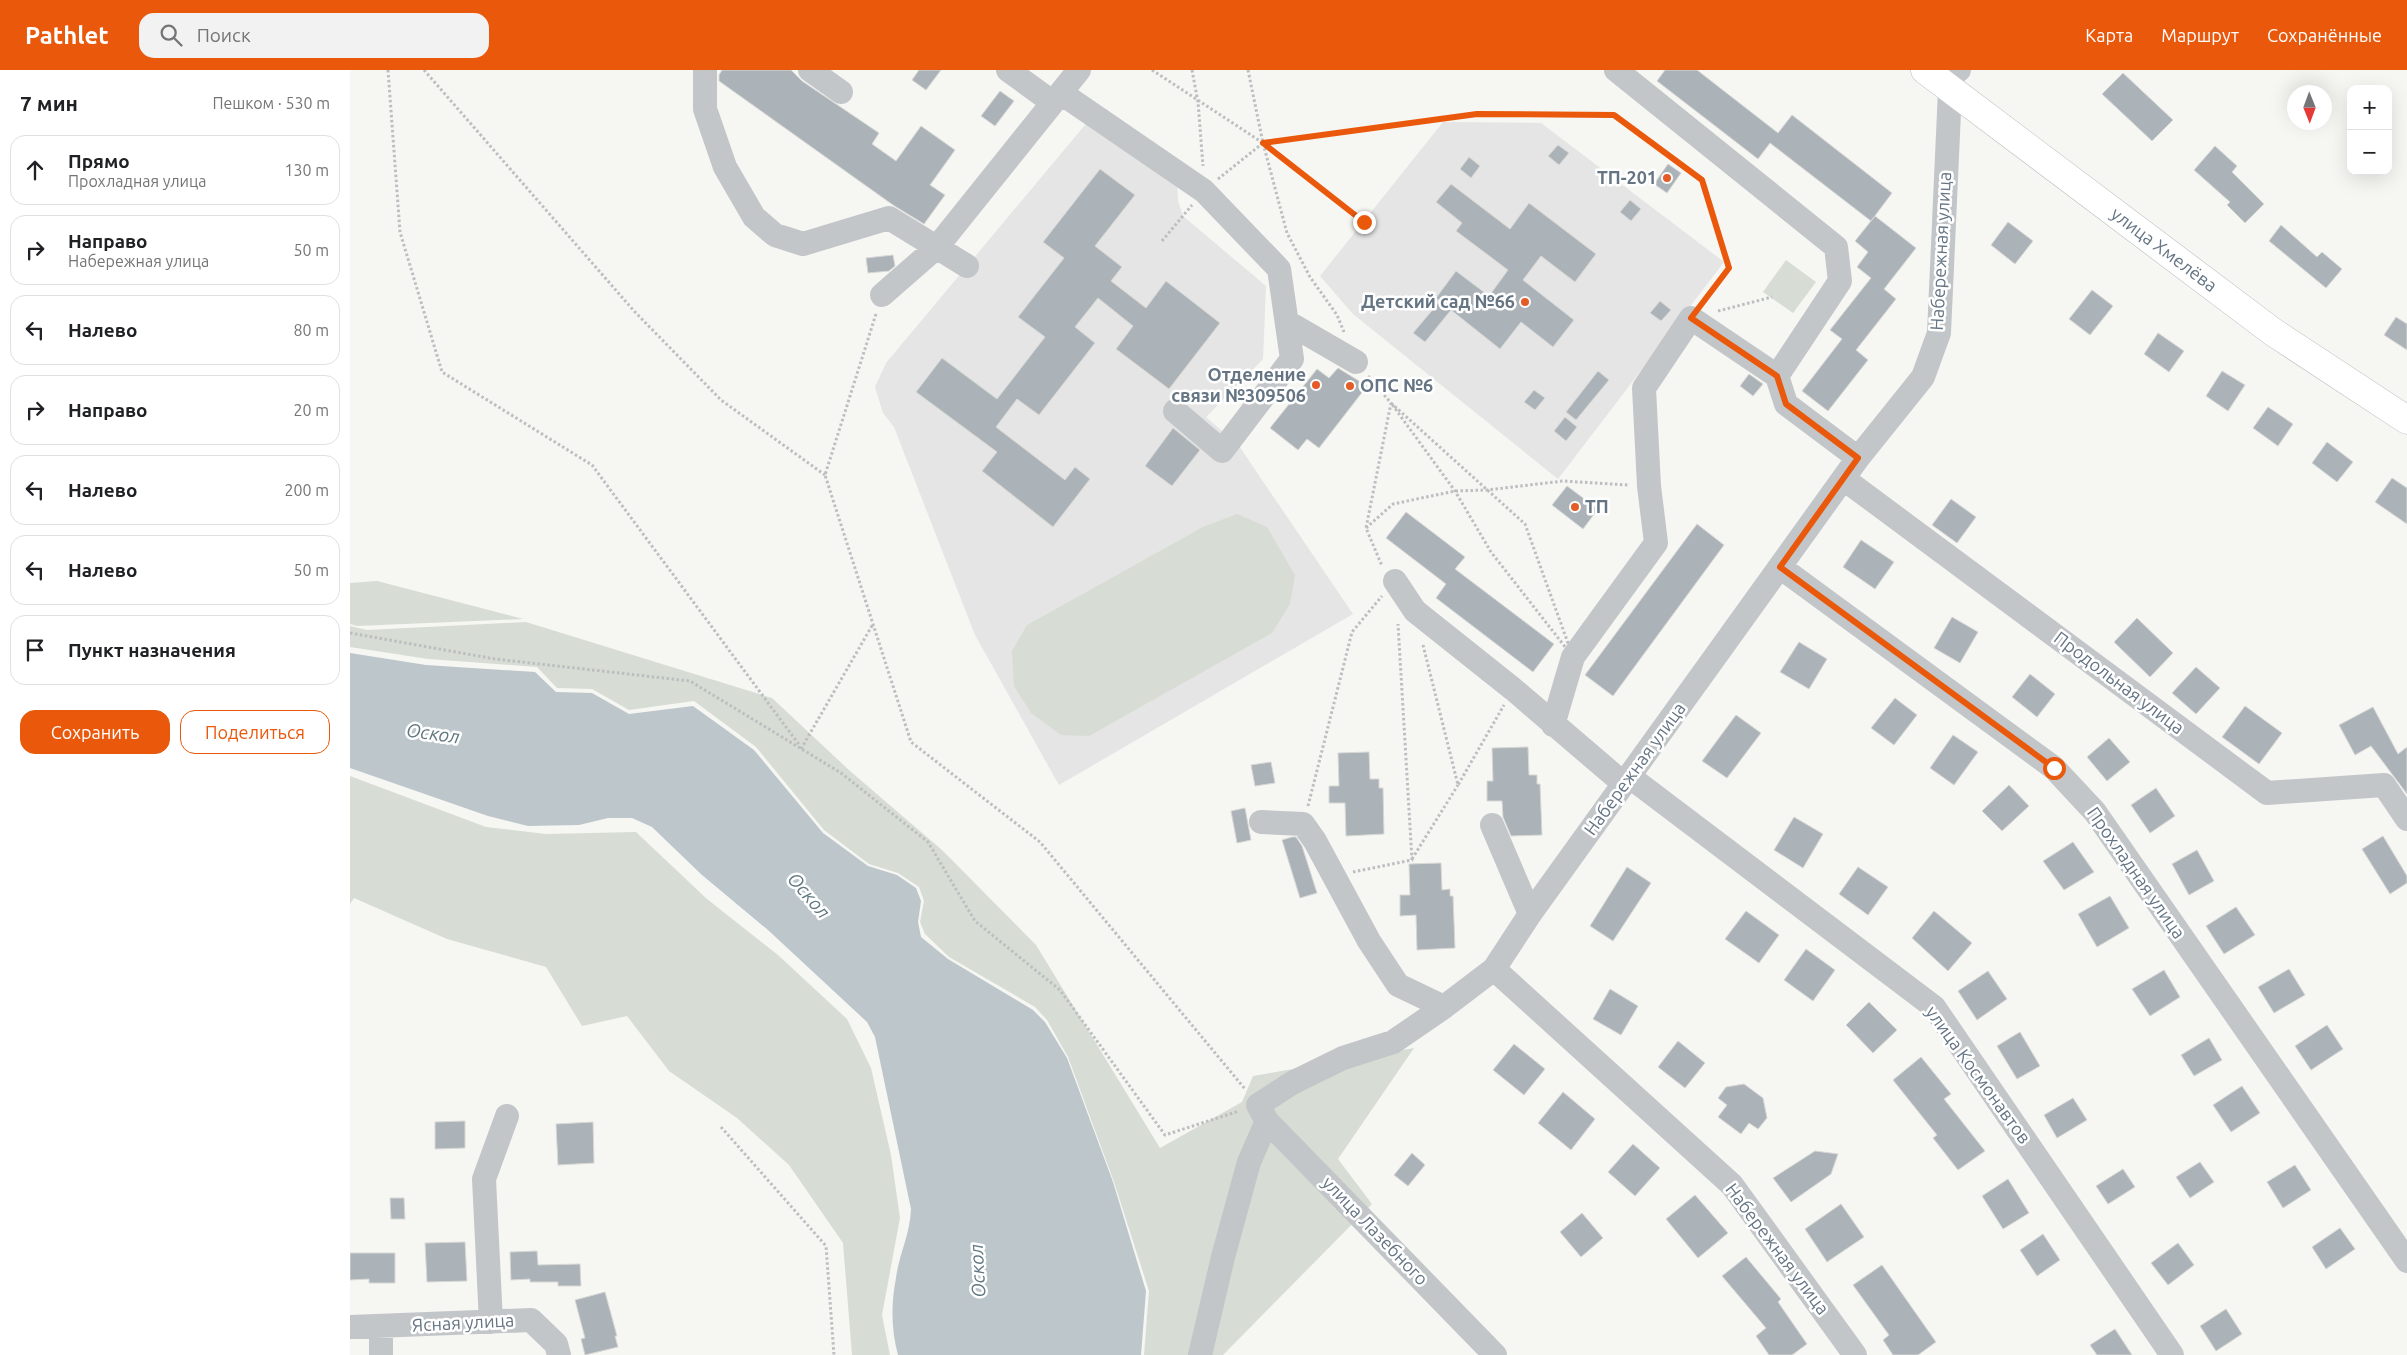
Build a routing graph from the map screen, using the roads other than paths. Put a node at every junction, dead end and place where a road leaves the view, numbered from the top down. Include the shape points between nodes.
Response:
1 (705, 70) edge
2 (810, 70) edge
3 (1008, 70) edge
4 (1078, 70) edge
5 (1616, 70) edge
6 (1944, 78) edge
7 (841, 92) dead end
8 (1057, 97) junction
9 (937, 246) junction
10 (967, 266) dead end
11 (882, 295) road end
12 (1287, 322) junction
13 (1356, 362) road end
14 (1777, 376) junction
15 (1175, 411) dead end
16 (2407, 420) edge
17 (1858, 458) junction
18 (1844, 479) junction
19 (1780, 567) junction
20 (1395, 581) road end
21 (1553, 725) junction
22 (1627, 781) junction
23 (2407, 819) edge
24 (1261, 822) dead end
25 (1492, 825) dead end
26 (1530, 914) junction
27 (1494, 969) junction
28 (1444, 1007) junction
29 (1263, 1113) junction
30 (507, 1116) dead end
31 (2407, 1261) edge
32 (491, 1322) junction
33 (350, 1327) edge
34 (381, 1327) junction
35 (381, 1355) edge
36 (559, 1355) edge
37 (1200, 1355) edge
38 (1496, 1355) edge
39 (1855, 1355) edge
40 (2172, 1355) edge

1 - 9 street via 705,109 725,167 754,217 775,235 803,244 889,218
2 - 7 street
3 - 8 street
4 - 8 street
5 - 14 street via 1836,248 1840,281
6 - 16 main road, улица Хмелёва via 2273,332
6 - 17 street, Набережная улица via 1939,333 1923,377
8 - 9 street
8 - 12 street via 1204,190 1279,269
9 - 10 street
9 - 11 street
12 - 13 street
12 - 15 street via 1292,359 1222,451
14 - 17 street via 1786,404
14 - 21 street via 1691,318 1657,359 1644,388 1649,486 1656,543 1574,657
17 - 18 street, Набережная улица
18 - 19 street, Набережная улица
18 - 23 street, Продольная улица via 2267,793 2384,785
19 - 22 street, Набережная улица
19 - 31 street, Прохладная улица via 2054,768 2095,812
20 - 21 street, улица Космонавтов via 1406,616 1512,690
21 - 22 street, улица Космонавтов
22 - 26 street, Набережная улица
22 - 40 street, улица Космонавтов via 1934,1007
24 - 28 street via 1303,824 1369,941 1398,985
25 - 26 street
26 - 27 street, Набережная улица
27 - 28 street
27 - 39 street, Набережная улица via 1732,1185
28 - 29 street via 1393,1042 1343,1058 1292,1083
29 - 37 street via 1222,1256
29 - 38 street, улица Лазебного
30 - 32 street via 484,1179
32 - 34 street, Ясная улица
32 - 36 street, Ясная улица via 531,1320 556,1344
33 - 34 street, Ясная улица
34 - 35 street

